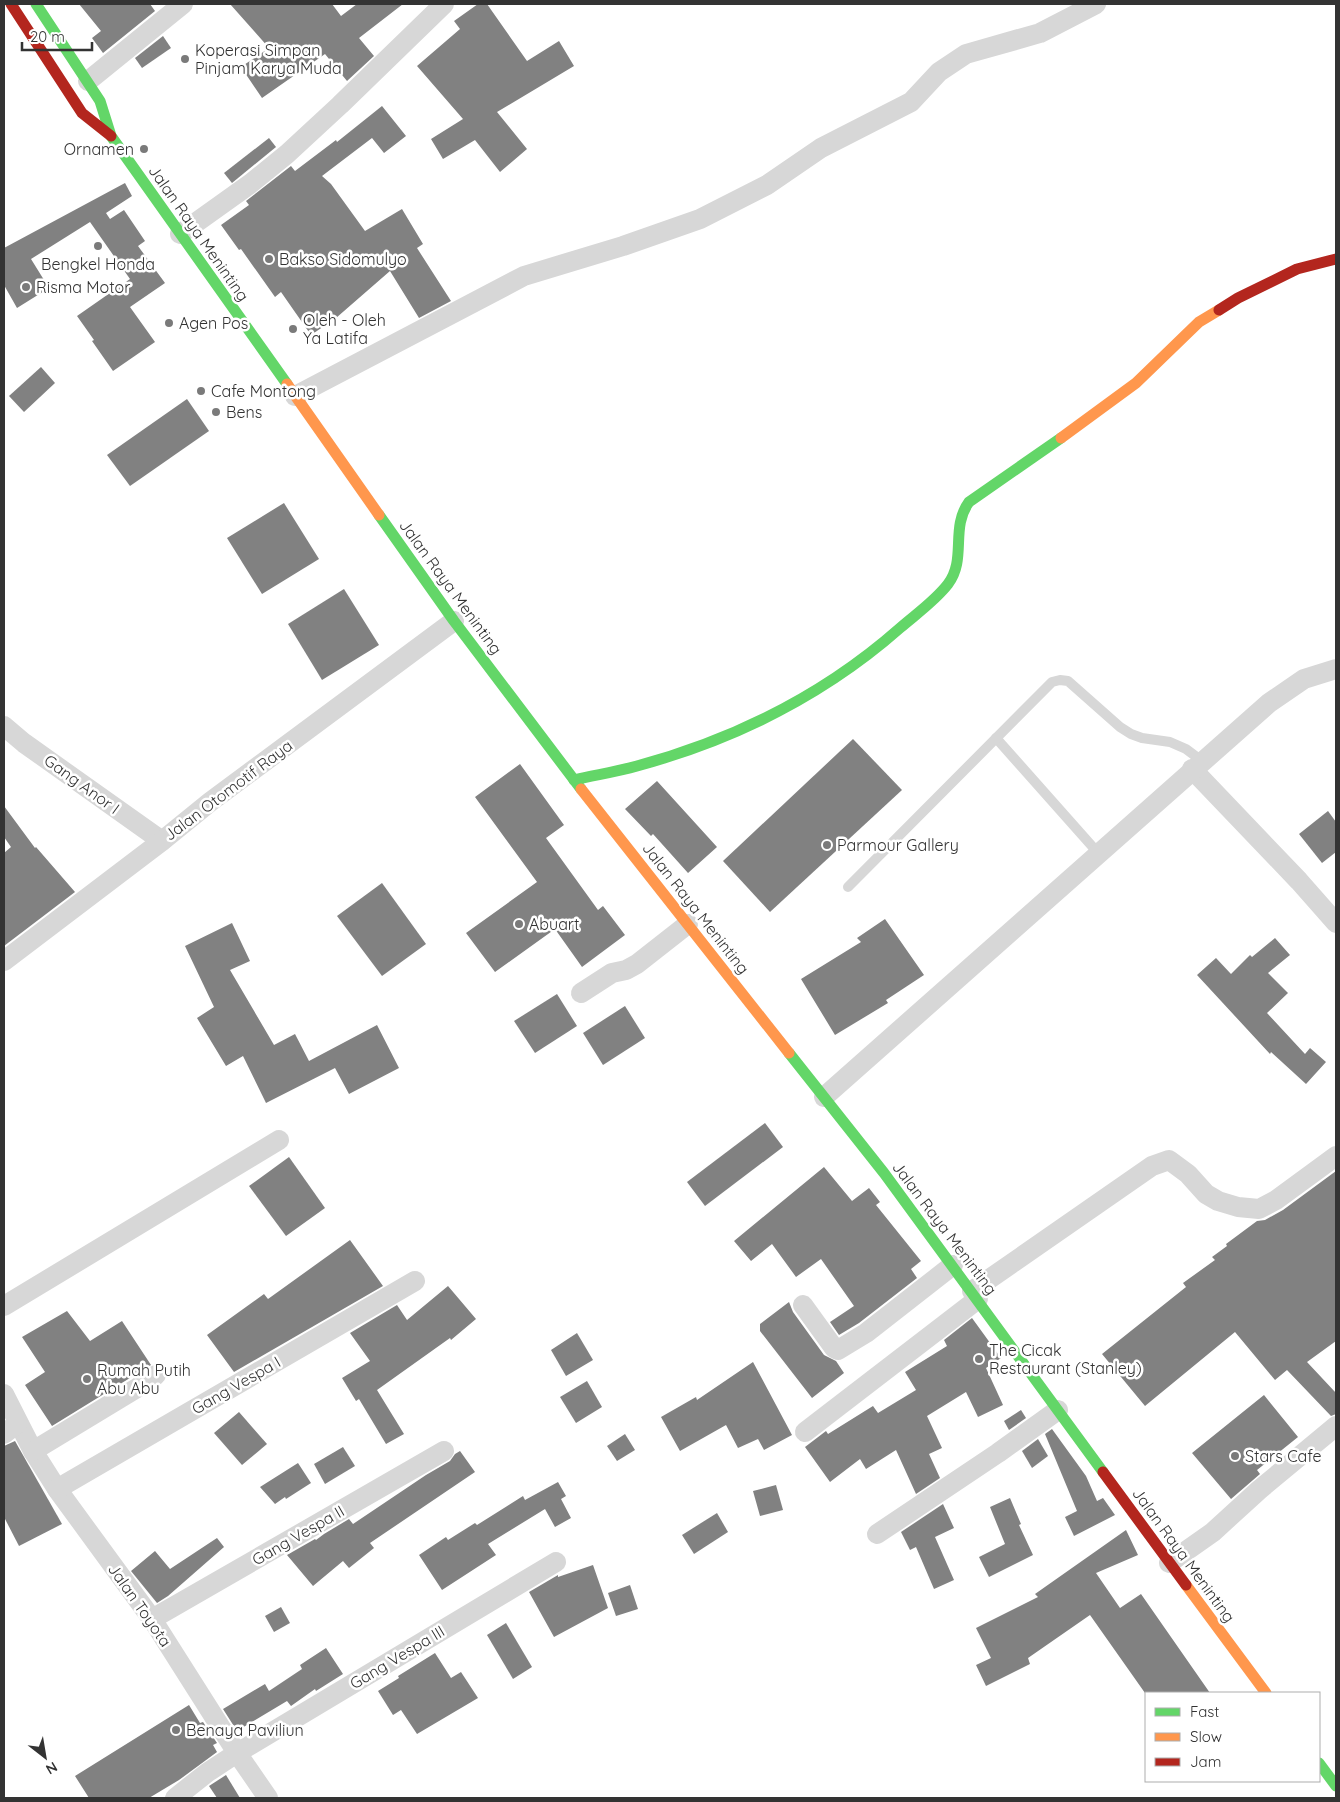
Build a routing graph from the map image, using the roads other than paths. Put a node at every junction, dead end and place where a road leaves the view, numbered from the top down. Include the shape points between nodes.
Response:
1 (11, 4) edge
2 (36, 4) edge
3 (183, 4) edge
4 (444, 4) edge
5 (1096, 4) edge
6 (88, 81) junction
7 (111, 136) junction
8 (180, 234) junction
9 (1336, 259) edge
10 (295, 396) junction
11 (454, 621) junction
12 (1336, 669) edge
13 (4, 726) edge
14 (996, 738) junction
15 (1197, 765) junction
16 (574, 780) junction
17 (162, 841) junction
18 (1099, 854) junction
19 (848, 886) dead end
20 (1336, 923) edge
21 (688, 924) junction
22 (4, 961) edge
23 (581, 993) dead end
24 (824, 1097) junction
25 (279, 1140) dead end
26 (1336, 1156) edge
27 (953, 1265) junction
28 (415, 1282) dead end
29 (975, 1295) junction
30 (803, 1304) dead end
31 (4, 1306) edge
32 (156, 1375) dead end
33 (4, 1394) edge
34 (1058, 1410) junction
35 (1336, 1426) edge
36 (11, 1428) edge
37 (805, 1432) dead end
38 (32, 1451) junction
39 (444, 1451) dead end
40 (57, 1489) junction
41 (877, 1534) dead end
42 (556, 1562) dead end
43 (1168, 1563) junction
44 (152, 1619) junction
45 (1265, 1692) edge
46 (237, 1753) junction
47 (1320, 1764) edge
48 (1336, 1786) edge
49 (176, 1798) edge
50 (268, 1798) edge

1 - 7 main road, Jalan Raya Meninting via 82,113
2 - 6 main road, Jalan Raya Meninting
3 - 6 street
4 - 8 street via 287,154
5 - 10 street via 1040,33 966,54 939,72 912,102 821,148 767,185 700,219 524,276
6 - 7 main road, Jalan Raya Meninting via 100,101
7 - 8 main road, Jalan Raya Meninting
8 - 10 main road, Jalan Raya Meninting
9 - 16 main road via 1298,269 1238,298 1199,322 1136,382 969,502 959,520 958,563 952,578 884,642 843,674 773,716 710,742 647,764
10 - 11 main road, Jalan Raya Meninting
11 - 16 main road, Jalan Raya Meninting
11 - 17 street, Jalan Otomotif Raya
12 - 15 street via 1304,679 1269,703
13 - 17 street, Gang Anor I
14 - 15 lane via 1052,682 1068,681 1131,734 1170,742 1186,749
14 - 18 lane
14 - 19 lane
15 - 18 street
15 - 20 street
16 - 21 main road, Jalan Raya Meninting
17 - 22 street, Jalan Otomotif Raya
18 - 24 street
21 - 23 street via 637,964 612,973
21 - 24 main road, Jalan Raya Meninting
24 - 27 main road, Jalan Raya Meninting
25 - 31 street
26 - 29 street via 1259,1209 1218,1201 1170,1160 1152,1166
27 - 29 main road, Jalan Raya Meninting
27 - 30 street via 866,1333 838,1350
28 - 40 street, Gang Vespa I
29 - 34 main road, Jalan Raya Meninting
29 - 37 street via 861,1391
32 - 38 street
33 - 36 street, Jalan Toyota
34 - 41 street
34 - 43 main road, Jalan Raya Meninting
35 - 43 street via 1213,1532
36 - 38 street, Jalan Toyota
38 - 40 street, Jalan Toyota
39 - 44 street, Gang Vespa II
40 - 44 street, Jalan Toyota
42 - 46 street, Gang Vespa III
43 - 45 main road, Jalan Raya Meninting
44 - 46 street, Jalan Toyota
46 - 49 street
46 - 50 street, Jalan Toyota
47 - 48 main road

